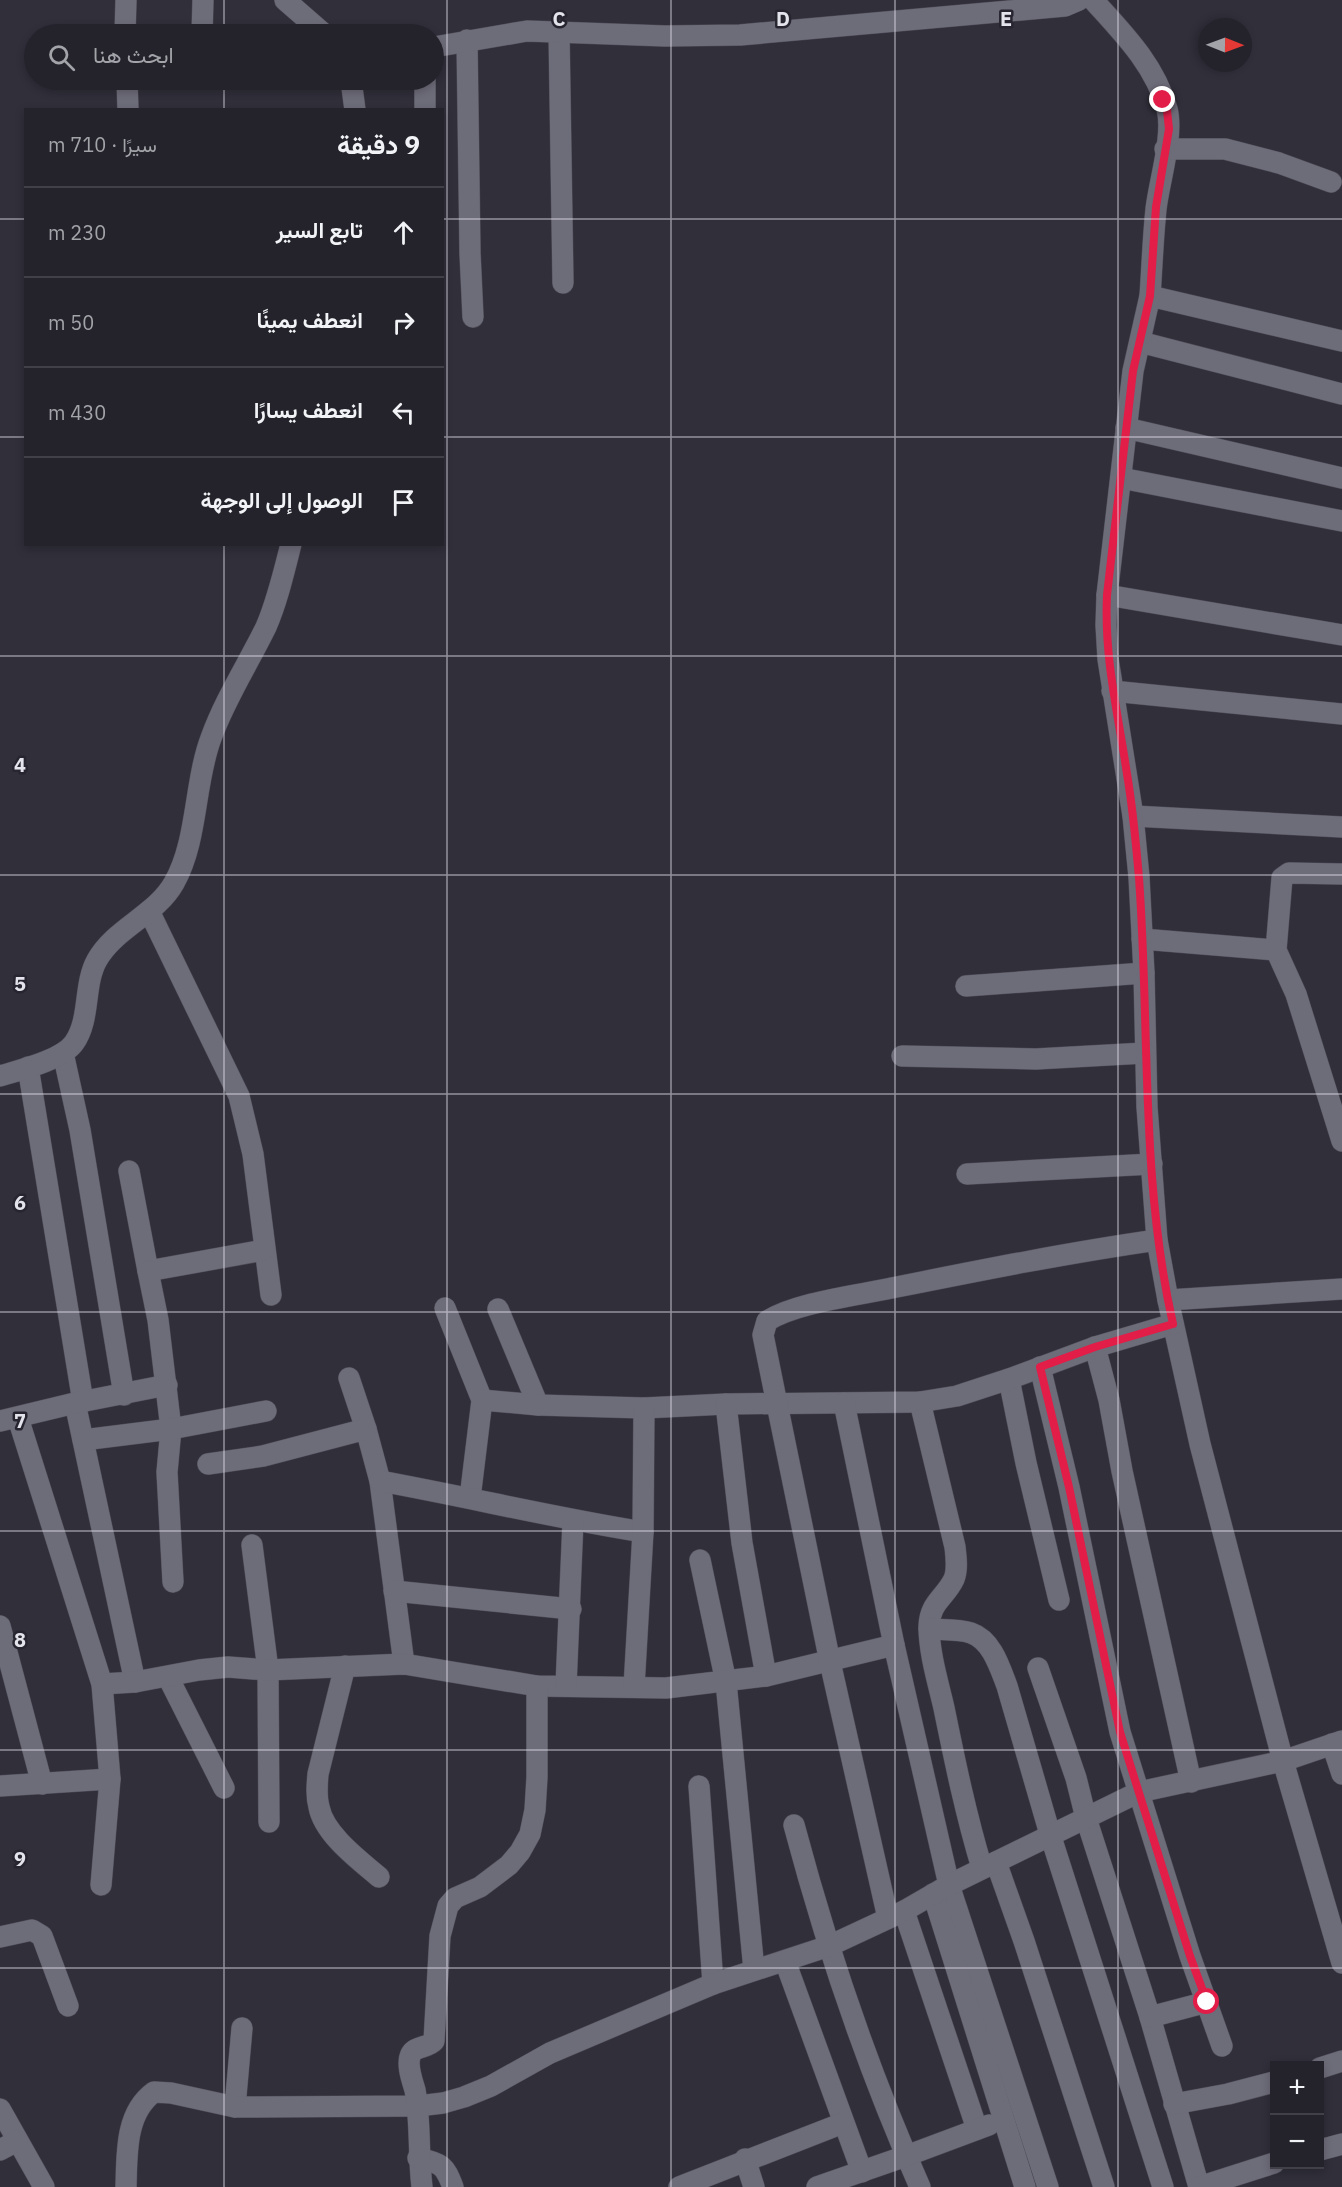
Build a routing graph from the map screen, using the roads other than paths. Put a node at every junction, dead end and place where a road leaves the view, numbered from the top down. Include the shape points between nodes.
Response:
1 (126, 0) edge
2 (203, 0) edge
3 (285, 0) edge
4 (1079, 0) edge
5 (1093, 0) edge
6 (125, 24) edge
7 (202, 24) edge
8 (313, 24) edge
9 (559, 31) junction
10 (468, 40) junction
11 (444, 45) edge
12 (127, 90) edge
13 (352, 90) edge
14 (425, 90) edge
15 (128, 108) edge
16 (355, 108) edge
17 (425, 108) edge
18 (1166, 149) junction
19 (1330, 182) dead end
20 (563, 283) dead end
21 (1150, 296) junction
22 (473, 317) dead end
23 (1342, 341) edge
24 (1140, 342) junction
25 (1342, 394) edge
26 (1126, 428) junction
27 (1121, 478) junction
28 (1342, 478) edge
29 (1342, 521) edge
30 (290, 546) edge
31 (1107, 595) junction
32 (1342, 634) edge
33 (1112, 691) junction
34 (1342, 714) edge
35 (1133, 816) junction
36 (1342, 827) edge
37 (1342, 874) edge
38 (149, 911) junction
39 (1142, 939) junction
40 (1276, 950) junction
41 (1144, 974) junction
42 (966, 986) dead end
43 (63, 1053) junction
44 (1145, 1053) junction
45 (902, 1056) dead end
46 (28, 1067) junction
47 (0, 1076) edge
48 (1342, 1141) edge
49 (1152, 1164) junction
50 (129, 1171) dead end
51 (967, 1174) dead end
52 (1157, 1240) junction
53 (264, 1250) junction
54 (148, 1271) junction
55 (1342, 1289) edge
56 (271, 1295) dead end
57 (1168, 1300) junction
58 (445, 1308) dead end
59 (498, 1309) dead end
60 (1173, 1324) junction
61 (1095, 1347) junction
62 (1040, 1367) junction
63 (349, 1378) dead end
64 (1009, 1379) junction
65 (167, 1385) junction
66 (124, 1395) junction
67 (482, 1400) junction
68 (79, 1402) junction
69 (920, 1402) junction
70 (844, 1403) junction
71 (726, 1404) junction
72 (777, 1404) junction
73 (538, 1405) junction
74 (644, 1408) junction
75 (266, 1411) dead end
76 (9, 1419) edge
77 (366, 1429) junction
78 (171, 1430) junction
79 (83, 1440) junction
80 (208, 1464) dead end
81 (380, 1482) junction
82 (470, 1498) junction
83 (573, 1521) junction
84 (643, 1532) junction
85 (252, 1545) dead end
86 (700, 1560) dead end
87 (173, 1582) dead end
88 (394, 1591) junction
89 (1059, 1600) dead end
90 (571, 1609) junction
91 (0, 1626) edge
92 (929, 1629) junction
93 (894, 1645) junction
94 (830, 1662) junction
95 (404, 1664) junction
96 (345, 1666) junction
97 (1038, 1668) dead end
98 (268, 1670) junction
99 (766, 1676) junction
100 (168, 1677) junction
101 (135, 1682) junction
102 (726, 1682) junction
103 (102, 1684) junction
104 (537, 1686) junction
105 (566, 1686) junction
106 (634, 1687) junction
107 (1337, 1742) edge
108 (1283, 1761) junction
109 (1342, 1774) edge
110 (110, 1779) junction
111 (1191, 1782) junction
112 (42, 1784) junction
113 (0, 1786) edge
114 (699, 1786) dead end
115 (224, 1788) dead end
116 (1139, 1792) junction
117 (1086, 1818) junction
118 (269, 1822) dead end
119 (794, 1825) dead end
120 (1050, 1834) junction
121 (989, 1865) junction
122 (379, 1877) dead end
123 (101, 1885) dead end
124 (941, 1889) junction
125 (896, 1915) junction
126 (0, 1936) edge
127 (829, 1946) junction
128 (786, 1961) junction
129 (1342, 1963) edge
130 (754, 1970) junction
131 (713, 1983) junction
132 (1207, 2002) junction
133 (68, 2006) dead end
134 (1150, 2017) junction
135 (242, 2028) dead end
136 (1222, 2046) dead end
137 (1342, 2061) edge
138 (1324, 2067) edge
139 (1270, 2083) edge
140 (1174, 2104) junction
141 (418, 2106) junction
142 (235, 2107) junction
143 (0, 2109) edge
144 (1004, 2119) junction
145 (843, 2123) junction
146 (977, 2129) junction
147 (1342, 2144) edge
148 (8, 2146) edge
149 (1324, 2149) edge
150 (906, 2156) junction
151 (418, 2158) junction
152 (745, 2159) junction
153 (1270, 2165) edge
154 (857, 2178) edge
155 (44, 2187) edge
156 (126, 2187) edge
157 (422, 2187) edge
158 (453, 2187) edge
159 (679, 2187) edge
160 (754, 2187) edge
161 (818, 2187) edge
162 (920, 2187) edge
163 (1025, 2187) edge
164 (1048, 2187) edge
165 (1104, 2187) edge
166 (1163, 2187) edge

1 - 6 street
2 - 7 street
3 - 8 street
4 - 9 street via 1065,6 755,34 665,36
5 - 18 street via 1133,44 1155,79 1167,110
9 - 10 street via 527,31
9 - 20 street
10 - 11 street
10 - 22 street
12 - 15 street
13 - 16 street
14 - 17 street
18 - 19 street via 1225,149
18 - 21 street via 1156,207
21 - 23 street
21 - 24 street
24 - 25 street
24 - 26 street
26 - 27 street
26 - 28 street
27 - 29 street
27 - 31 street
30 - 38 street via 267,625 210,740 180,872 173,886
31 - 32 street
31 - 33 street
33 - 34 street
33 - 35 street
35 - 36 street
35 - 39 street
37 - 40 street via 1285,875 1280,887
38 - 43 street via 113,941 97,961 82,1025 74,1043
38 - 53 street via 238,1096 253,1154
39 - 40 street
39 - 41 street
40 - 48 street via 1296,994
41 - 42 street
41 - 44 street
43 - 46 street
43 - 66 street via 80,1130
44 - 45 street via 1036,1059
44 - 49 street
46 - 47 street
46 - 68 street
49 - 51 street
49 - 52 street
50 - 54 street
52 - 57 street
52 - 72 street via 1071,1252 781,1312 768,1321 763,1335
53 - 54 street
53 - 56 street
54 - 65 street
55 - 57 street
57 - 60 street
58 - 67 street
59 - 73 street
60 - 61 street
60 - 108 street via 1200,1444
61 - 62 street
61 - 111 street
62 - 64 street
62 - 116 street via 1120,1732
63 - 77 street
64 - 69 street via 957,1396
64 - 89 street
65 - 66 street
65 - 78 street
66 - 68 street
67 - 73 street
67 - 82 street
68 - 76 street
68 - 79 street
69 - 70 street
69 - 92 street via 956,1547 957,1568 954,1580 930,1615
70 - 72 street
70 - 93 street
71 - 72 street
71 - 74 street
71 - 99 street via 740,1532
72 - 94 street
73 - 74 street
74 - 84 street
75 - 78 street
76 - 103 street
77 - 80 street via 263,1456
77 - 81 street
78 - 79 street
78 - 87 street via 167,1472
79 - 101 street
81 - 82 street
81 - 88 street
82 - 83 street
83 - 84 street
83 - 90 street
84 - 106 street
85 - 98 street
86 - 102 street
88 - 90 street
88 - 95 street
90 - 105 street
91 - 112 street
92 - 120 street via 972,1633 990,1648 1007,1686
92 - 121 street via 967,1819
93 - 94 street
93 - 124 street
94 - 99 street
94 - 125 street
95 - 96 street
95 - 104 street
96 - 98 street
96 - 122 street via 318,1774 319,1807 330,1830 347,1850
97 - 117 street
98 - 100 street via 228,1667
98 - 118 street
99 - 102 street
100 - 101 street
100 - 115 street
101 - 103 street
102 - 106 street
102 - 130 street
103 - 110 street
104 - 105 street
104 - 141 street via 537,1777 530,1834 509,1865 448,1906 440,1936 434,2041 409,2056
105 - 106 street
107 - 108 street
107 - 109 street
108 - 111 street
108 - 129 street
110 - 112 street
110 - 123 street
111 - 116 street
112 - 113 street
114 - 131 street
116 - 117 street
116 - 132 street
117 - 120 street
117 - 134 street
119 - 127 street
120 - 121 street
120 - 166 street
121 - 124 street
121 - 165 street via 1028,1952
124 - 125 street
124 - 144 street
124 - 164 street
125 - 127 street
125 - 146 street
126 - 133 street via 32,1930 42,1936
127 - 128 street
127 - 150 street
128 - 130 street
128 - 145 street
130 - 131 street
131 - 141 street via 550,2053 491,2086 443,2103
132 - 134 street
132 - 136 street
134 - 140 street
135 - 142 street
137 - 138 street
139 - 140 street
140 - 153 street via 1199,2187
141 - 142 street
141 - 151 street
142 - 156 street via 171,2093 154,2092 144,2099 132,2123
143 - 148 street
144 - 146 street
144 - 163 street
145 - 152 street
145 - 154 street
146 - 150 street
147 - 149 street
148 - 155 street
150 - 154 street
150 - 162 street
151 - 157 street
151 - 158 street via 441,2163
152 - 159 street
152 - 160 street
154 - 161 street

